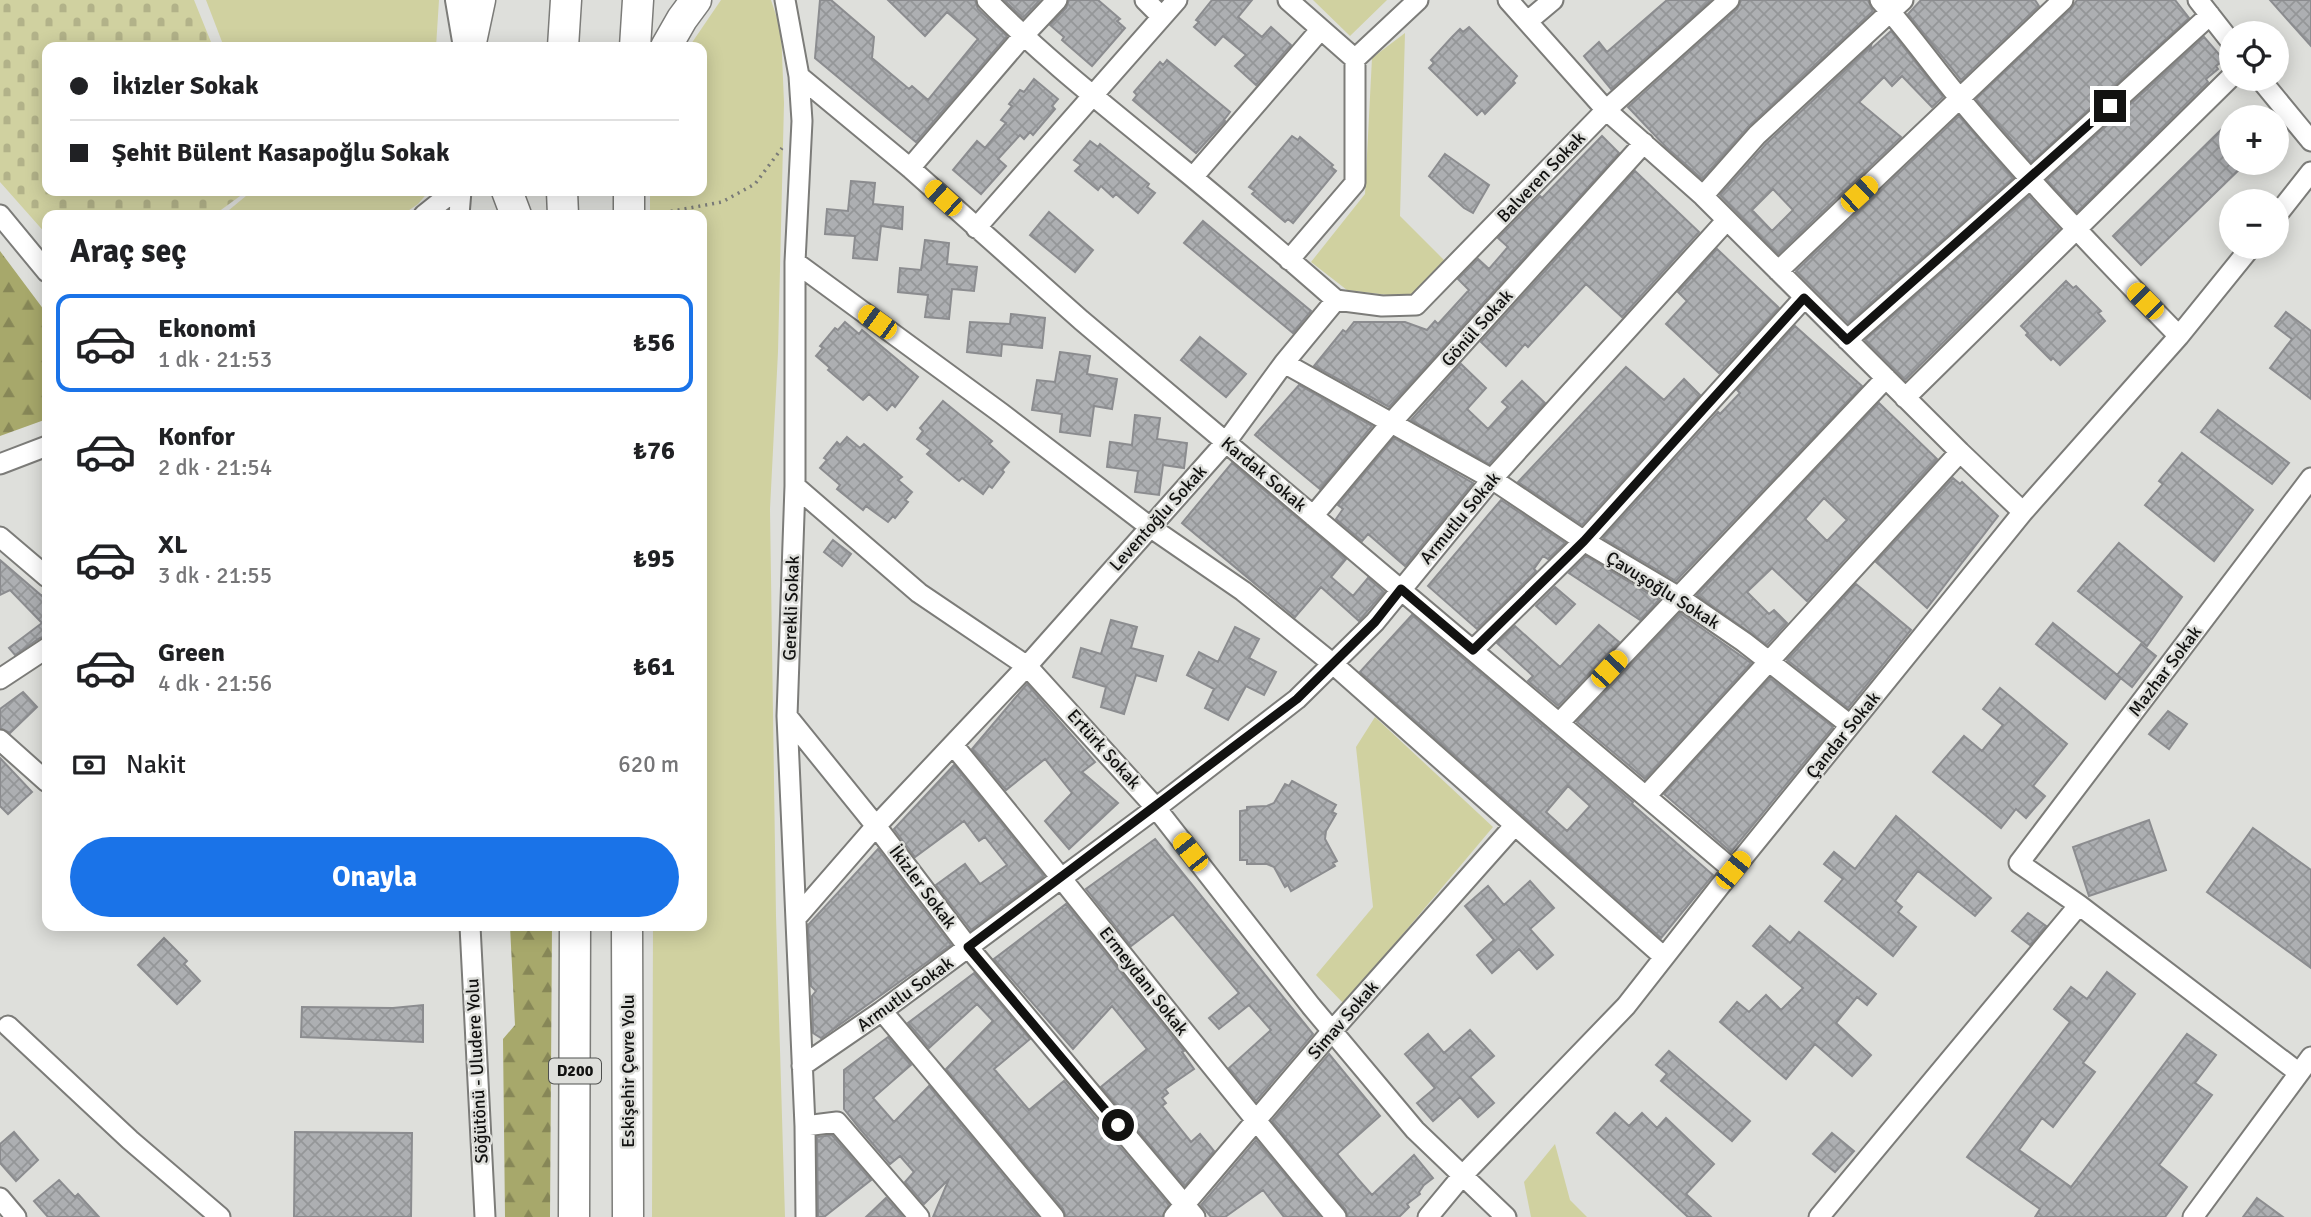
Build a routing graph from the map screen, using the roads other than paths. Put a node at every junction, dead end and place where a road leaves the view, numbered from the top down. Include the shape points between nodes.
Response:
1 (458, 0) edge
2 (481, 0) edge
3 (566, 0) edge
4 (638, 0) edge
5 (696, 0) edge
6 (785, 0) edge
7 (987, 0) edge
8 (1057, 0) edge
9 (1144, 0) edge
10 (1177, 0) edge
11 (1288, 0) edge
12 (1418, 0) edge
13 (1508, 0) edge
14 (1553, 0) edge
15 (1729, 0) edge
16 (2063, 0) edge
17 (1891, 4) edge
18 (2204, 8) edge
19 (1161, 16) junction
20 (1528, 21) junction
21 (2219, 27) edge
22 (1321, 29) junction
23 (1024, 35) junction
24 (467, 42) edge
25 (469, 42) edge
26 (563, 42) edge
27 (635, 42) edge
28 (669, 42) edge
29 (1355, 59) junction
30 (799, 75) junction
31 (2219, 89) edge
32 (2270, 91) edge
33 (1094, 96) junction
34 (1960, 99) junction
35 (1606, 110) junction
36 (2311, 141) edge
37 (1644, 144) junction
38 (910, 169) junction
39 (2311, 172) edge
40 (1193, 177) junction
41 (2030, 179) junction
42 (448, 196) edge
43 (1703, 196) junction
44 (2289, 200) edge
45 (430, 210) edge
46 (0, 215) edge
47 (1726, 221) junction
48 (976, 228) junction
49 (2076, 230) junction
50 (2241, 259) edge
51 (1289, 260) junction
52 (795, 262) junction
53 (42, 266) edge
54 (1778, 271) junction
55 (1804, 298) junction
56 (1336, 300) junction
57 (2179, 336) junction
58 (1847, 340) junction
59 (1284, 363) junction
60 (1886, 378) junction
61 (1905, 398) junction
62 (1391, 423) junction
63 (1226, 442) junction
64 (42, 448) edge
65 (1960, 452) junction
66 (0, 464) edge
67 (2311, 478) edge
68 (1492, 479) junction
69 (795, 486) junction
70 (2024, 512) junction
71 (1313, 516) junction
72 (1150, 527) junction
73 (0, 537) edge
74 (1584, 541) junction
75 (42, 573) edge
76 (1401, 589) junction
77 (1677, 596) junction
78 (1473, 650) junction
79 (42, 651) edge
80 (1768, 662) junction
81 (1333, 664) junction
82 (1027, 666) junction
83 (0, 679) edge
84 (787, 716) junction
85 (1559, 723) junction
86 (1850, 725) junction
87 (0, 740) edge
88 (953, 744) junction
89 (42, 778) edge
90 (1647, 796) junction
91 (1156, 808) junction
92 (1515, 825) junction
93 (876, 826) junction
94 (1733, 870) junction
95 (1062, 877) junction
96 (2079, 905) junction
97 (796, 918) junction
98 (470, 931) edge
99 (575, 931) edge
100 (627, 931) edge
101 (968, 947) junction
102 (1664, 957) junction
103 (882, 1011) junction
104 (8, 1026) dead end
105 (1332, 1031) junction
106 (2305, 1065) edge
107 (802, 1066) junction
108 (1255, 1121) junction
109 (805, 1126) junction
110 (1462, 1176) junction
111 (1185, 1213) edge
112 (220, 1217) edge
113 (485, 1217) edge
114 (574, 1217) edge
115 (628, 1217) edge
116 (806, 1217) edge
117 (919, 1217) edge
118 (1054, 1217) edge
119 (1336, 1217) edge
120 (1428, 1217) edge
121 (1506, 1217) edge
122 (1819, 1217) edge
123 (2193, 1217) edge

1 - 24 main road
2 - 25 highway
3 - 26 highway
4 - 27 highway
5 - 28 highway
6 - 30 street, Gerekli Sokak
7 - 23 street
8 - 23 street
9 - 19 street
10 - 19 street
11 - 22 street
12 - 29 street
13 - 20 street
14 - 20 street
15 - 35 street, Balveren Sokak
16 - 34 street
17 - 34 street
17 - 43 street via 1757,135
18 - 21 street
18 - 41 street
19 - 33 street
20 - 35 street
22 - 29 street
22 - 40 street
23 - 33 street
23 - 38 street
29 - 51 street via 1355,183
30 - 38 street, Kardak Sokak
30 - 52 street, Gerekli Sokak via 802,121
31 - 49 street
32 - 36 street
33 - 40 street
33 - 48 street
34 - 41 street
34 - 54 street
35 - 37 street
35 - 56 street, Balveren Sokak via 1416,304 1382,306
37 - 43 street
37 - 62 street, Gönül Sokak
38 - 48 street, Kardak Sokak
39 - 44 street
40 - 51 street
41 - 49 street
41 - 58 street
42 - 45 street
43 - 47 street
46 - 53 street
47 - 54 street
47 - 68 street, Armutlu Sokak
48 - 63 street, Kardak Sokak
49 - 57 street
49 - 61 street
50 - 57 street, Çandar Sokak
51 - 56 street
52 - 69 street, Gerekli Sokak
52 - 72 street
54 - 55 street
55 - 58 street
55 - 74 street
56 - 59 street, Leventoğlu Sokak
57 - 70 street, Çandar Sokak
58 - 60 street
59 - 62 street, Çavuşoğlu Sokak
59 - 63 street, Leventoğlu Sokak
60 - 61 street
60 - 77 street
61 - 65 street
62 - 68 street, Çavuşoğlu Sokak
62 - 71 street, Gönül Sokak
63 - 71 street, Kardak Sokak
63 - 72 street, Leventoğlu Sokak
64 - 66 street
65 - 70 street
65 - 80 street
67 - 96 street, Mazhar Sokak via 2019,863
68 - 74 street, Çavuşoğlu Sokak
68 - 76 street, Armutlu Sokak
69 - 82 street, Ertürk Sokak via 919,593
69 - 84 street, Gerekli Sokak
70 - 86 street, Çandar Sokak
71 - 76 street, Kardak Sokak
72 - 81 street via 1243,591
72 - 82 street, Leventoğlu Sokak
73 - 75 street
74 - 77 street, Çavuşoğlu Sokak
74 - 78 street
76 - 78 street, Kardak Sokak
76 - 81 street, Armutlu Sokak
77 - 80 street, Çavuşoğlu Sokak
77 - 85 street
78 - 85 street, Kardak Sokak
79 - 83 street
80 - 86 street, Çavuşoğlu Sokak
80 - 90 street
81 - 91 street, Armutlu Sokak via 1297,699
81 - 92 street
82 - 88 street, Leventoğlu Sokak
82 - 91 street, Ertürk Sokak
84 - 93 street, İkizler Sokak
84 - 97 street, Gerekli Sokak
85 - 90 street, Kardak Sokak
86 - 94 street, Çandar Sokak
87 - 89 street
88 - 93 street
88 - 95 street, Ermeydanı Sokak
90 - 94 street, Kardak Sokak
91 - 95 street, Armutlu Sokak
91 - 105 street, Ertürk Sokak
92 - 102 street
92 - 105 street, Simav Sokak
93 - 97 street
93 - 101 street, İkizler Sokak
94 - 102 street, Çandar Sokak
95 - 101 street, Armutlu Sokak
95 - 108 street, Ermeydanı Sokak
96 - 106 street
96 - 122 street
97 - 107 street, Gerekli Sokak
98 - 113 street, Söğütönü - Uludere Yolu
99 - 114 highway, D200
100 - 115 highway, Eskişehir Çevre Yolu
101 - 103 street, Armutlu Sokak
101 - 111 street, İkizler Sokak
102 - 110 street, Çandar Sokak via 1626,1006
103 - 107 street, Armutlu Sokak
103 - 118 street
104 - 112 street
105 - 108 street, Simav Sokak
105 - 110 street, Ertürk Sokak via 1415,1130
106 - 123 street
107 - 109 street, Gerekli Sokak
108 - 111 street, Simav Sokak
108 - 119 street, Ermeydanı Sokak
109 - 116 street, Gerekli Sokak
109 - 117 street via 838,1122
110 - 120 street, Çandar Sokak
110 - 121 street, Ertürk Sokak

